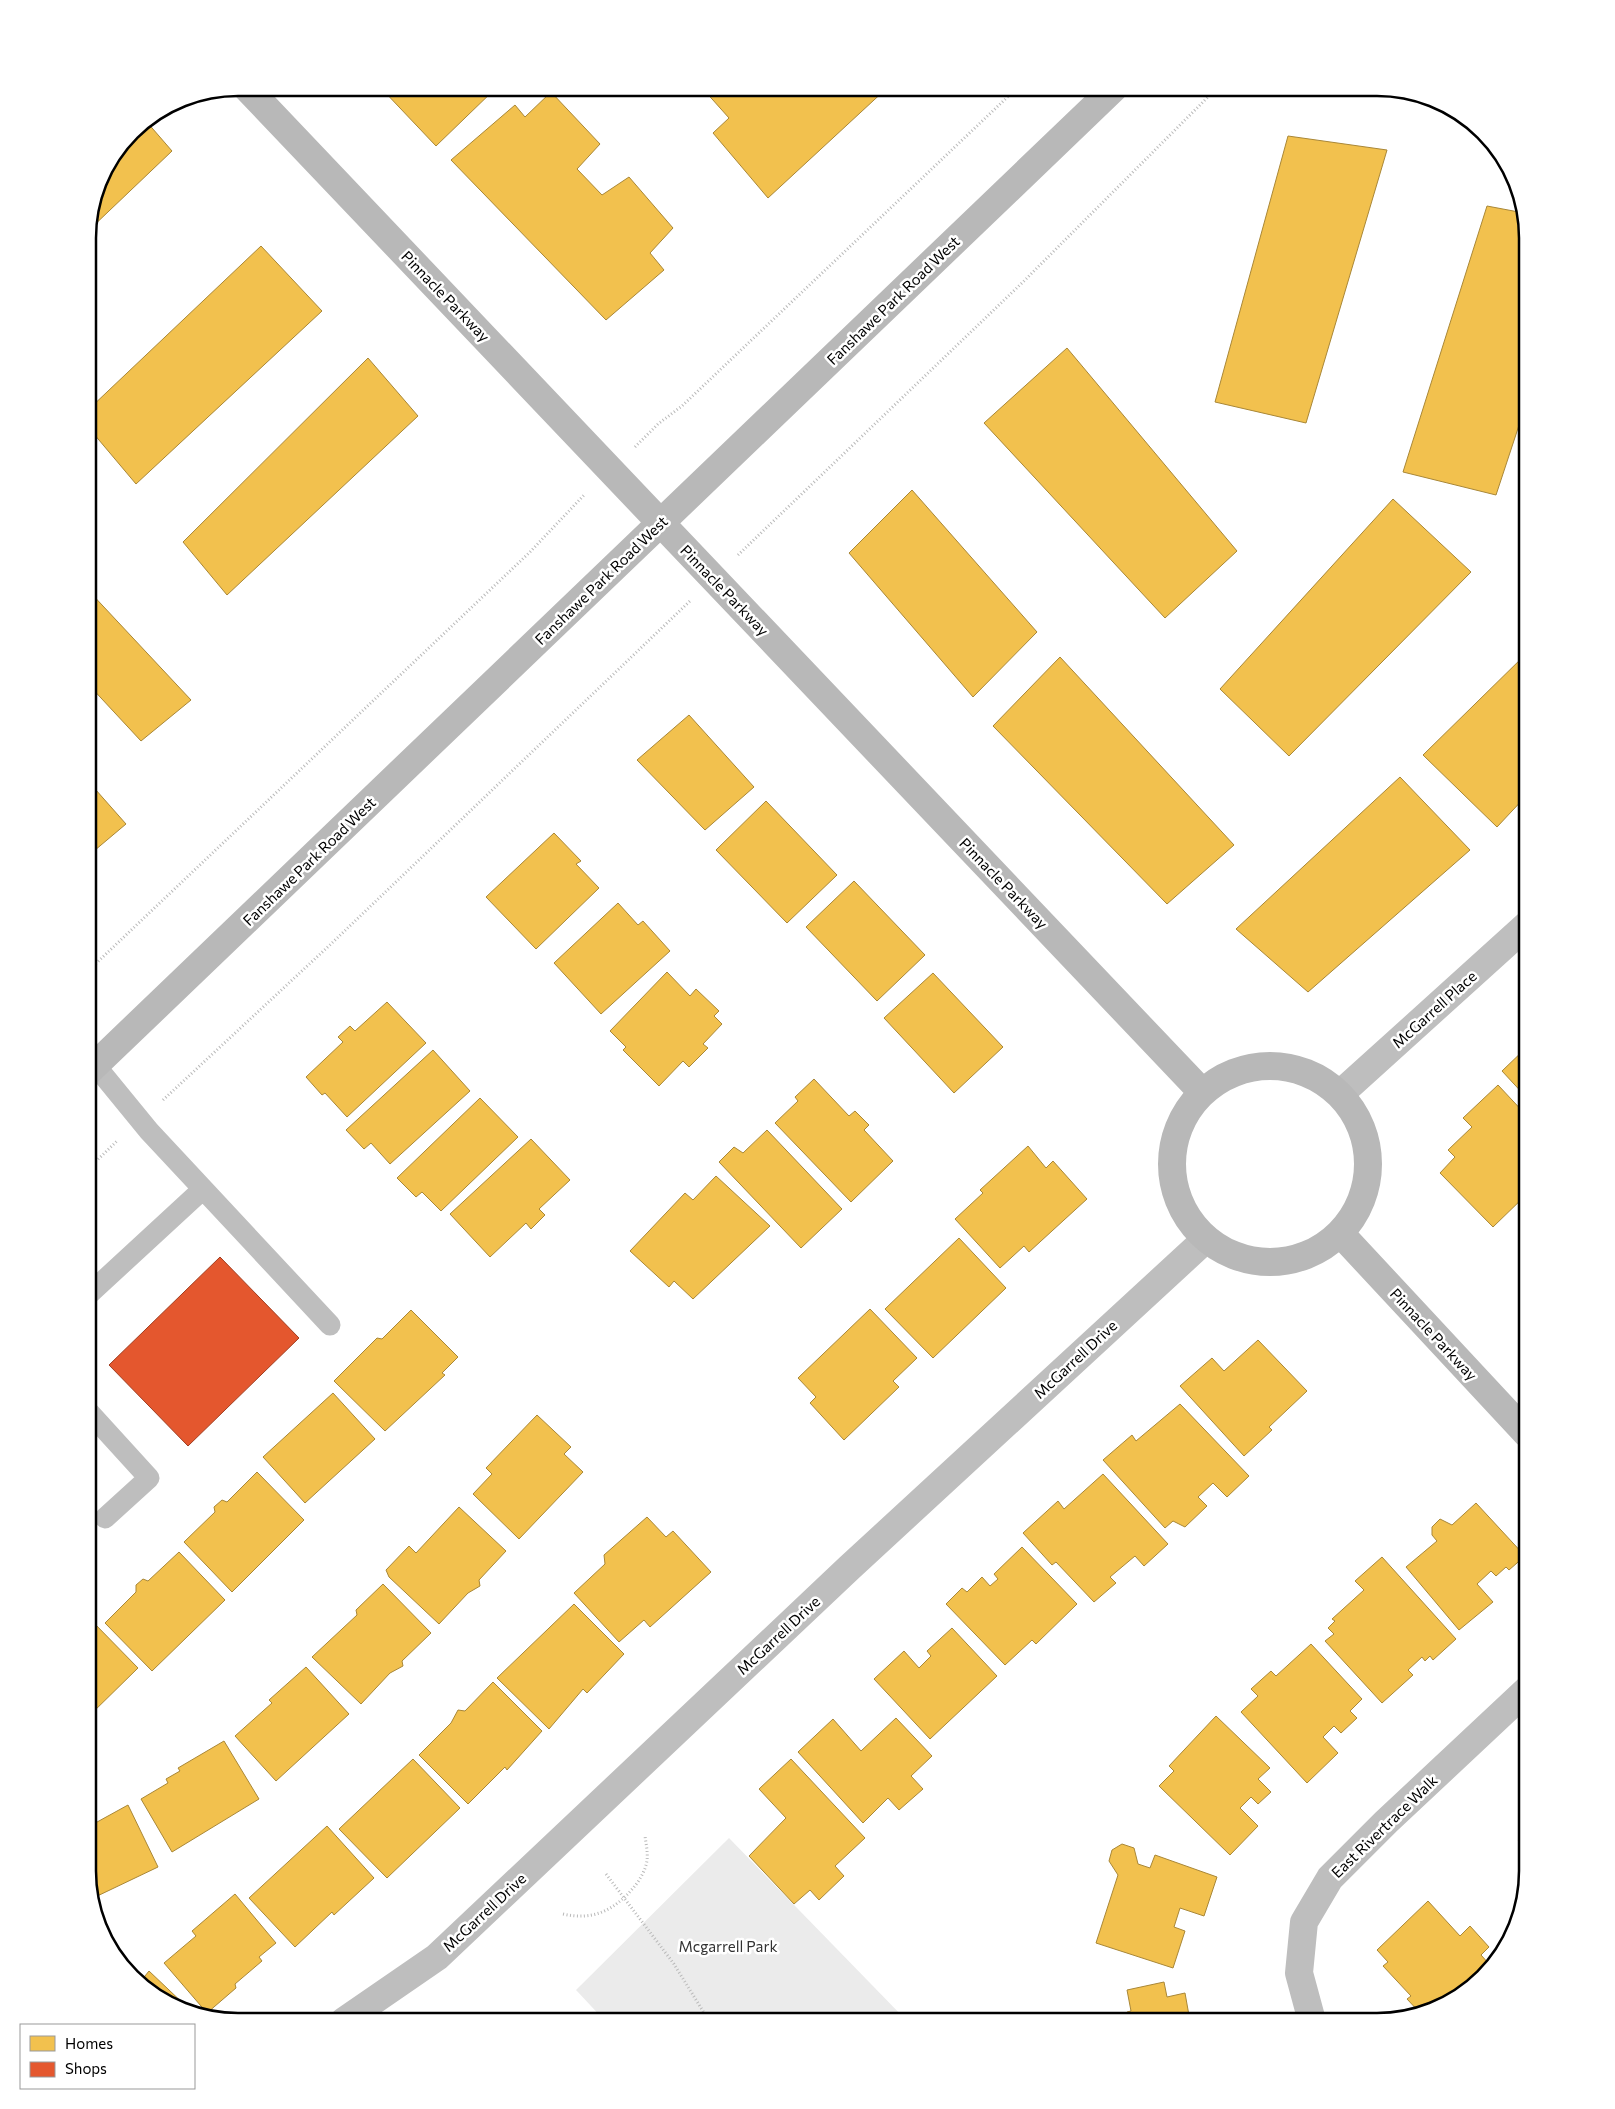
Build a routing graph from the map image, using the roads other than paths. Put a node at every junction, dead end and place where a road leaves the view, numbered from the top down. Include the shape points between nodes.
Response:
1 (256, 97) edge
2 (1105, 97) edge
3 (661, 523) junction
4 (1519, 933) edge
5 (96, 1064) edge
6 (96, 1075) edge
7 (1202, 1092) junction
8 (1340, 1094) junction
9 (203, 1190) junction
10 (1340, 1233) junction
11 (1206, 1239) junction
12 (96, 1287) edge
13 (330, 1325) dead end
14 (96, 1420) edge
15 (1519, 1424) edge
16 (105, 1518) dead end
17 (1519, 1698) edge
18 (357, 2013) edge
19 (1310, 2013) edge

1 - 3 street, Pinnacle Parkway
2 - 3 street, Fanshawe Park Road West
3 - 5 street, Fanshawe Park Road West
3 - 7 street, Pinnacle Parkway
4 - 8 street, McGarrell Place
6 - 9 lane
7 - 8 street via 1242,1069 1276,1065 1312,1074
7 - 11 street via 1186,1113 1172,1160 1176,1193 1192,1224
8 - 10 street via 1365,1134 1369,1169 1360,1205
9 - 12 lane
9 - 13 lane
10 - 11 street via 1305,1256 1279,1262 1245,1259
10 - 15 street, Pinnacle Parkway
11 - 18 street, McGarrell Drive via 849,1568 437,1957
14 - 16 lane via 149,1478
17 - 19 street, East Rivertrace Walk via 1330,1878 1304,1922 1300,1973

